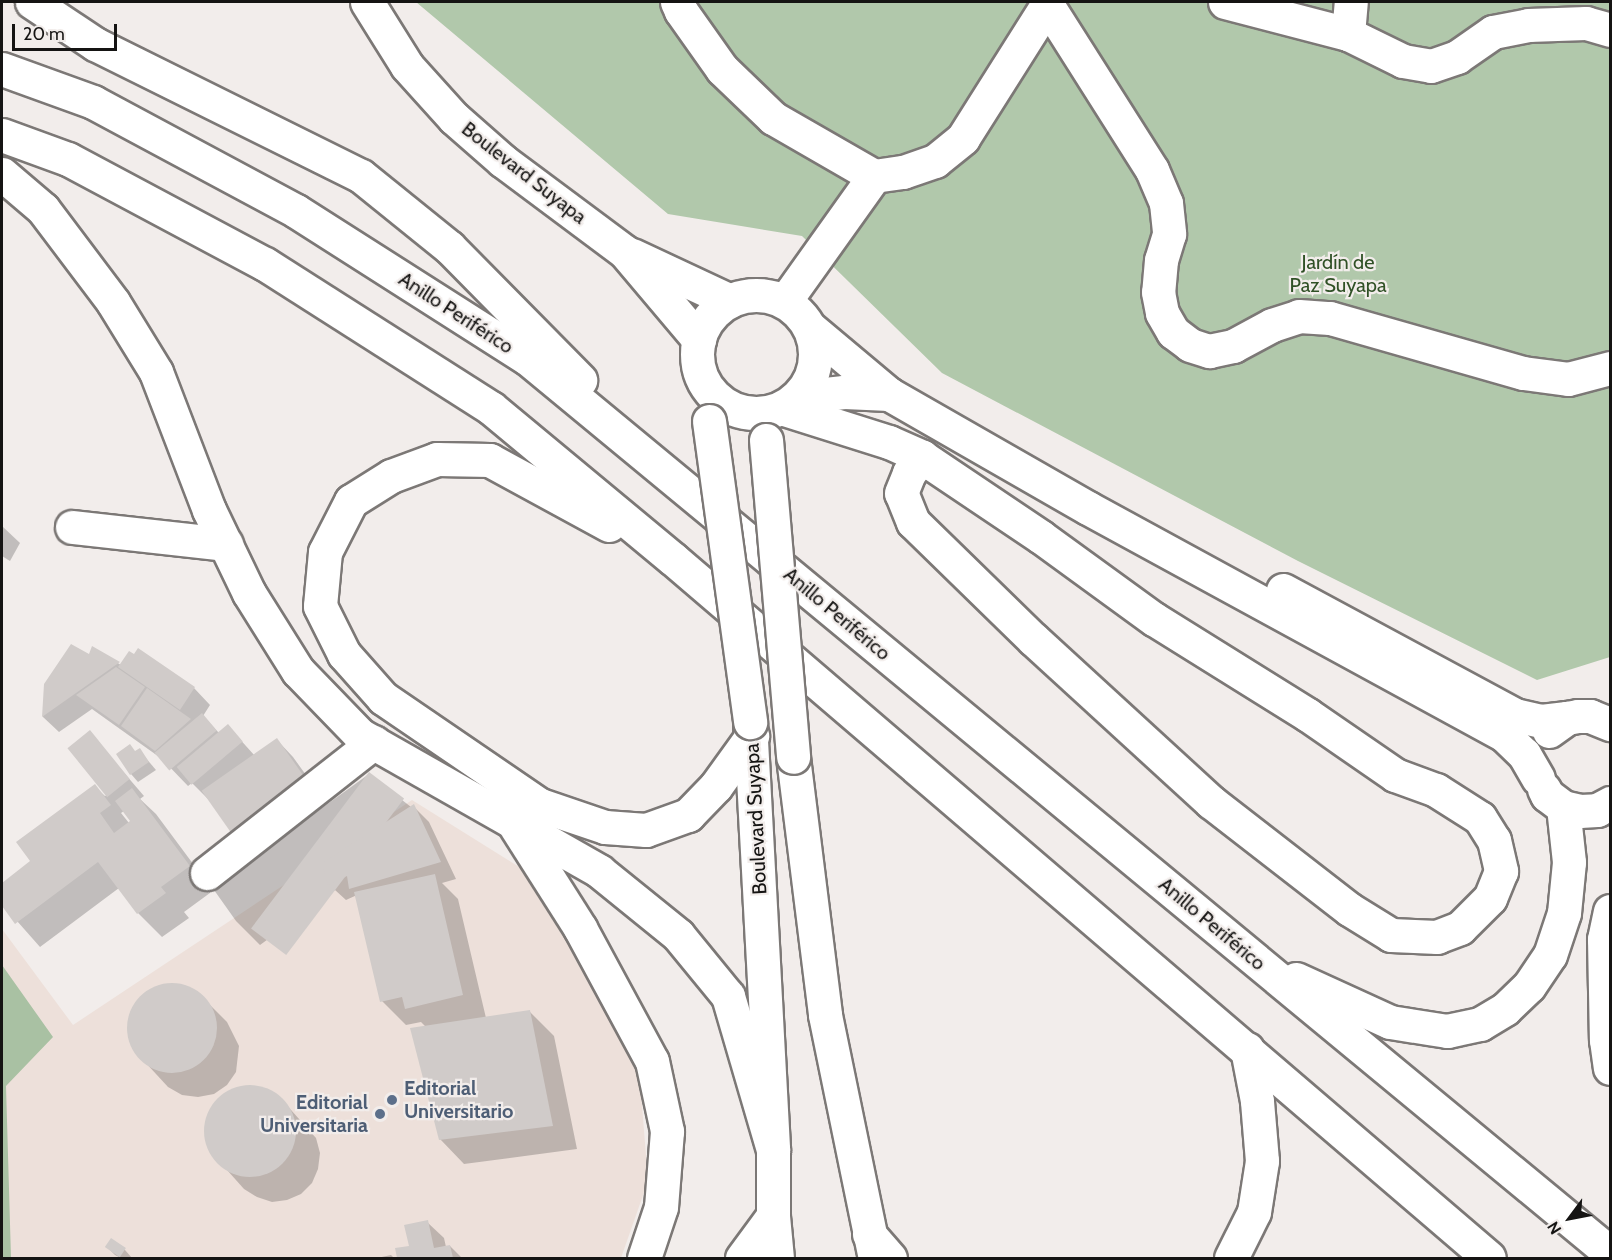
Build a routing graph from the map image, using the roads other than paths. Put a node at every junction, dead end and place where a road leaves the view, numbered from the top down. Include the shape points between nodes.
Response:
1 (32, 2) edge
2 (367, 2) edge
3 (677, 2) edge
4 (1224, 2) edge
5 (1352, 2) edge
6 (1048, 4) edge
7 (1611, 30) edge
8 (1348, 34) junction
9 (2, 69) edge
10 (2, 135) edge
11 (2, 174) edge
12 (874, 176) junction
13 (625, 252) junction
14 (730, 301) junction
15 (784, 302) junction
16 (810, 328) junction
17 (699, 340) junction
18 (1611, 368) edge
19 (705, 383) junction
20 (889, 394) junction
21 (777, 414) junction
22 (922, 457) junction
23 (664, 472) junction
24 (1088, 508) junction
25 (72, 527) dead end
26 (226, 544) junction
27 (673, 559) junction
28 (1595, 717) edge
29 (751, 729) junction
30 (374, 742) junction
31 (1538, 778) junction
32 (1611, 803) edge
33 (1563, 807) junction
34 (514, 823) junction
35 (207, 873) dead end
36 (1611, 911) edge
37 (1257, 961) junction
38 (1247, 1049) junction
39 (1611, 1068) edge
40 (773, 1150) junction
41 (772, 1216) junction
42 (878, 1250) edge
43 (1611, 1253) edge
44 (644, 1258) edge
45 (742, 1258) edge
46 (777, 1258) edge
47 (1231, 1258) edge
48 (1489, 1258) edge

1 - 23 main road via 95,44 360,176 449,247 550,348
2 - 13 main road, Boulevard Suyapa via 407,66 454,118 502,161
3 - 12 main road via 722,69 773,118
4 - 8 main road
5 - 8 main road
6 - 12 main road via 963,138 935,161 903,172
6 - 18 main road via 1152,170 1166,203 1169,234 1161,260 1158,292 1162,313 1173,332 1190,345 1209,351 1233,346 1299,316 1330,318 1523,374 1568,379
7 - 8 main road via 1586,23 1528,25 1493,32 1457,57 1431,66 1403,61
9 - 23 main road, Anillo Periférico via 93,102 296,211 527,358
10 - 27 main road via 68,159 265,264 491,408
11 - 26 main road via 43,209 113,302 156,372
12 - 15 main road
13 - 14 main road, Boulevard Suyapa
13 - 17 main road, Boulevard Suyapa
14 - 15 main road via 748,295
14 - 17 main road via 705,324
15 - 16 main road
16 - 20 main road
16 - 21 main road via 815,346 808,382
17 - 19 main road via 697,355
19 - 21 main road via 715,397 730,407
19 - 29 main road, Boulevard Suyapa, bridge
20 - 21 main road via 844,392
20 - 24 main road
21 - 22 main road via 889,442
21 - 42 main road, Boulevard Suyapa, bridge via 793,757 825,1015
22 - 22 main road via 1154,619 1308,715 1395,775 1436,790 1480,818 1494,840 1501,871 1490,898 1460,928 1437,937 1391,935 1349,909 1211,802 1034,640 913,522 901,493 909,473
23 - 37 main road, Anillo Periférico
24 - 28 main road via 1103,502 1119,504 1515,715 1541,721
24 - 31 main road via 1504,735 1524,754
25 - 26 main road
26 - 30 main road via 249,593 298,671 360,735
27 - 29 main road via 490,460 437,459 391,476 351,501 326,552 320,606 344,654 383,698 540,805 605,827 646,830 688,815 716,786
27 - 38 main road
28 - 31 main road via 1551,728 1540,742
29 - 40 main road, Boulevard Suyapa
30 - 34 main road
30 - 35 main road
31 - 33 main road via 1547,795
32 - 33 main road via 1597,810
33 - 37 main road via 1569,862 1564,913 1550,955 1529,986 1480,1024 1447,1031 1390,1022
34 - 40 main road via 599,871 669,928 728,996
34 - 44 main road via 580,928 652,1061 667,1131 661,1207
36 - 39 main road via 1604,939 1606,1040
37 - 43 main road, Anillo Periférico
38 - 47 main road via 1257,1101 1262,1161 1254,1212
38 - 48 main road
40 - 41 main road, Boulevard Suyapa
41 - 45 main road
41 - 46 main road, Boulevard Suyapa

